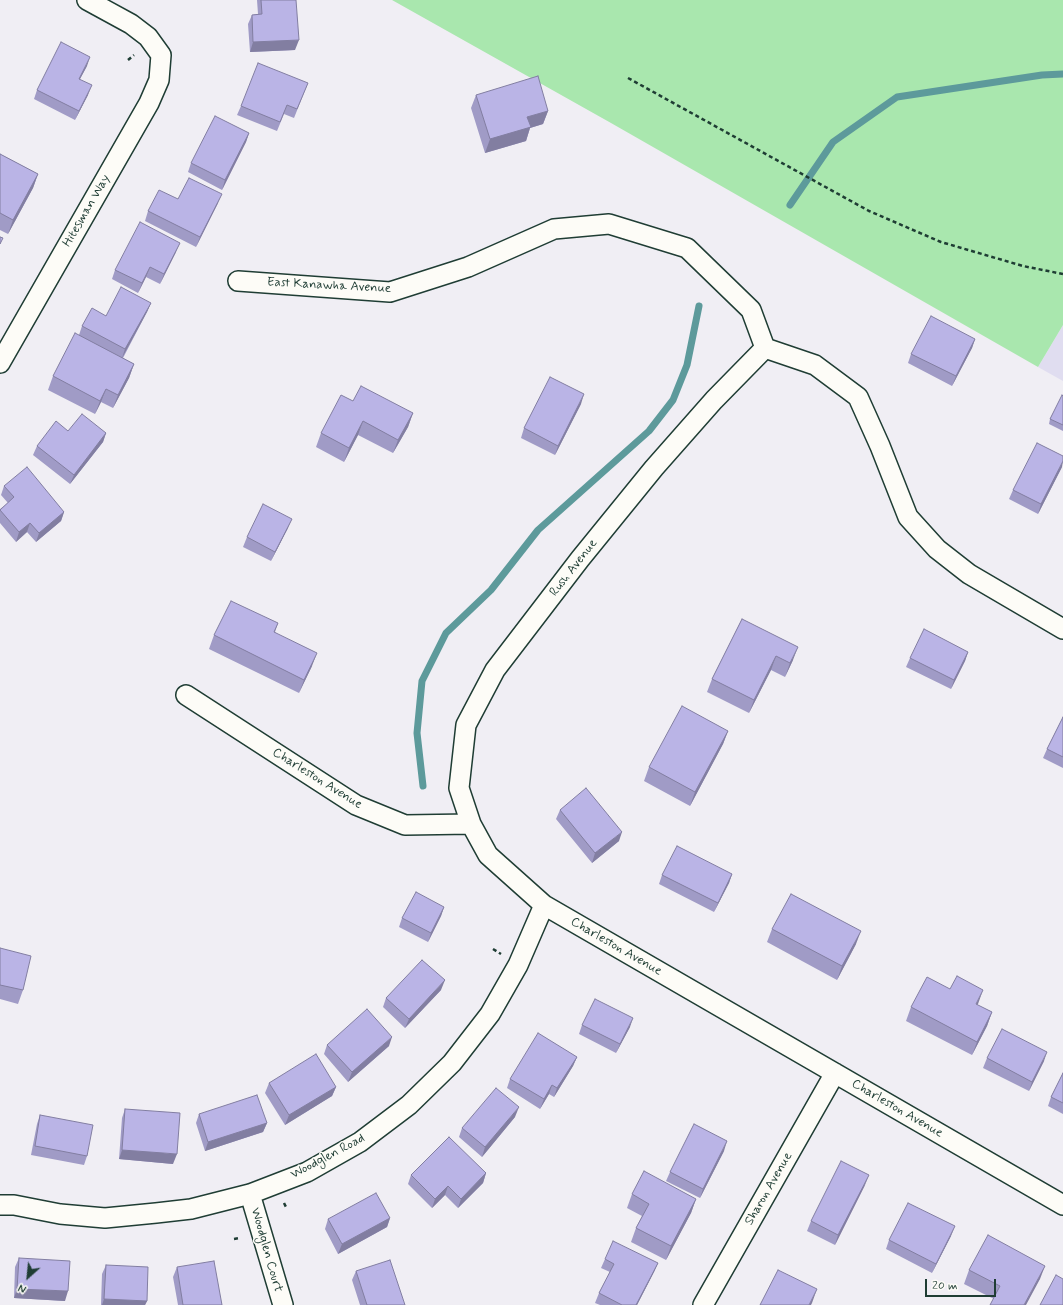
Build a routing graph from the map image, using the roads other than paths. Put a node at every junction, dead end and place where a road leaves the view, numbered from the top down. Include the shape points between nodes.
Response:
1 (87, 0) edge
2 (238, 281) dead end
3 (765, 348) junction
4 (0, 363) edge
5 (1063, 629) edge
6 (186, 695) dead end
7 (471, 824) junction
8 (544, 905) junction
9 (835, 1073) junction
10 (250, 1194) junction
11 (0, 1205) edge
12 (1063, 1205) edge
13 (283, 1305) edge
14 (703, 1305) edge

1 - 4 street, Hitesman Way via 131,24 148,37 161,55 159,80 149,103
2 - 3 street, East Kanawha Avenue via 390,292 468,267 554,229 609,224 687,248 751,310
3 - 5 street via 815,365 858,397 908,517 937,549 969,574
3 - 7 street, Rush Avenue via 714,400 654,468 495,670 466,725 458,788
6 - 7 street, Charleston Avenue via 356,805 405,825
7 - 8 street, Charleston Avenue via 488,855
8 - 9 street, Charleston Avenue
8 - 10 street, Woodglen Road via 520,962 490,1014 431,1084 409,1105 360,1142 307,1172
9 - 12 street, Charleston Avenue
9 - 14 street, Sharon Avenue
10 - 11 street, Woodglen Road via 191,1209 105,1218
10 - 13 street, Woodglen Court

